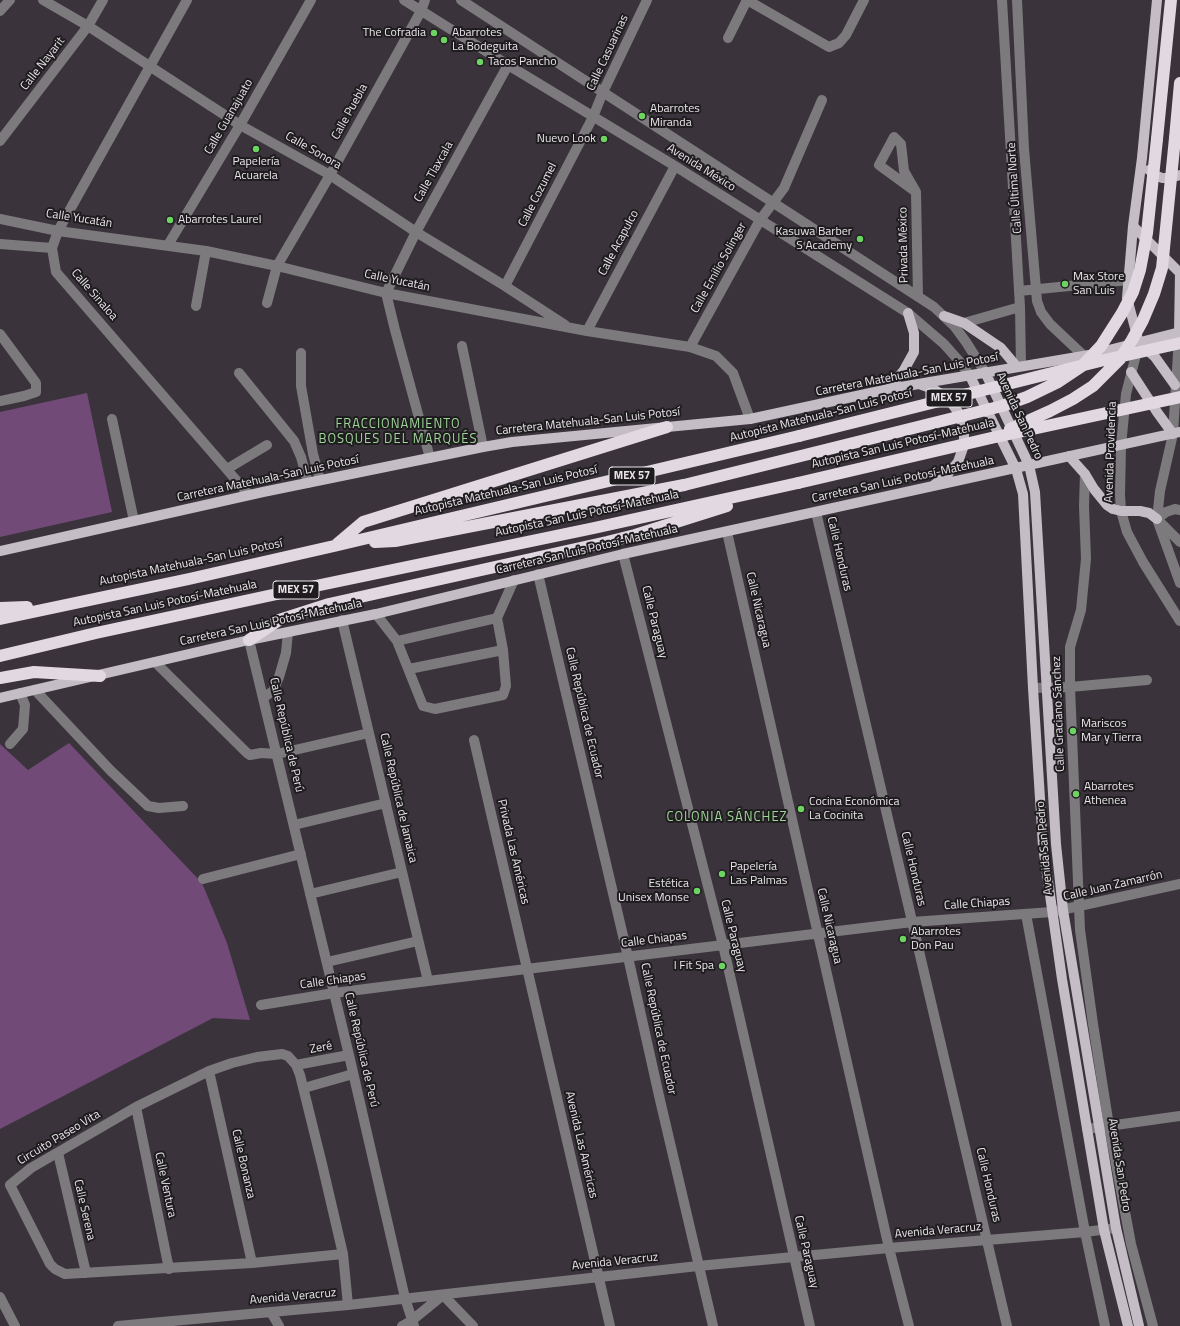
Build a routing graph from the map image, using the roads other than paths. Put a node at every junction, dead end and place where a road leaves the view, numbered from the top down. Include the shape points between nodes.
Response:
1 (10, 0) edge
2 (42, 0) edge
3 (103, 0) edge
4 (187, 0) edge
5 (311, 0) edge
6 (404, 0) edge
7 (425, 0) edge
8 (461, 0) edge
9 (647, 0) edge
10 (747, 0) edge
11 (864, 0) edge
12 (1002, 0) edge
13 (1016, 0) edge
14 (1157, 0) edge
15 (1171, 0) edge
16 (0, 11) edge
17 (420, 11) junction
18 (88, 26) junction
19 (728, 38) dead end
20 (508, 65) junction
21 (150, 67) junction
22 (1180, 83) edge
23 (603, 92) junction
24 (822, 100) dead end
25 (593, 117) junction
26 (240, 125) junction
27 (0, 141) edge
28 (1142, 158) junction
29 (675, 166) junction
30 (1180, 174) edge
31 (330, 175) junction
32 (916, 192) junction
33 (773, 203) junction
34 (0, 219) edge
35 (760, 220) junction
36 (1133, 226) junction
37 (58, 231) junction
38 (416, 232) junction
39 (0, 244) edge
40 (168, 245) junction
41 (52, 248) junction
42 (206, 251) junction
43 (277, 266) junction
44 (1180, 273) edge
45 (1128, 280) junction
46 (505, 286) junction
47 (1035, 289) junction
48 (1019, 291) junction
49 (386, 293) junction
50 (918, 297) junction
51 (1127, 298) junction
52 (267, 303) dead end
53 (196, 306) dead end
54 (1020, 307) junction
55 (908, 313) junction
56 (944, 316) junction
57 (964, 323) junction
58 (570, 328) junction
59 (587, 331) junction
60 (0, 334) edge
61 (1180, 336) edge
62 (1140, 343) junction
63 (462, 346) dead end
64 (690, 347) junction
65 (301, 353) dead end
66 (1086, 355) junction
67 (1019, 366) junction
68 (985, 372) junction
69 (1131, 372) junction
70 (239, 373) dead end
71 (970, 376) junction
72 (918, 384) junction
73 (1175, 384) junction
74 (889, 389) junction
75 (1180, 397) edge
76 (0, 401) edge
77 (112, 419) dead end
78 (750, 419) junction
79 (667, 427) junction
80 (1177, 433) edge
81 (991, 438) junction
82 (267, 445) dead end
83 (1121, 446) junction
84 (483, 447) junction
85 (1069, 456) junction
86 (430, 458) junction
87 (1029, 466) junction
88 (227, 469) junction
89 (1016, 469) junction
90 (1085, 474) junction
91 (320, 480) junction
92 (308, 483) junction
93 (798, 483) junction
94 (932, 486) junction
95 (249, 495) junction
96 (1180, 510) edge
97 (1121, 511) junction
98 (816, 512) junction
99 (1157, 519) junction
100 (134, 521) junction
101 (727, 532) junction
102 (352, 542) junction
103 (1180, 542) edge
104 (334, 546) junction
105 (0, 551) edge
106 (623, 554) junction
107 (538, 574) junction
108 (514, 580) junction
109 (1180, 583) edge
110 (60, 606) junction
111 (0, 608) edge
112 (376, 614) junction
113 (0, 618) edge
114 (498, 618) junction
115 (342, 620) junction
116 (1180, 622) edge
117 (288, 632) junction
118 (250, 640) junction
119 (397, 641) junction
120 (503, 650) junction
121 (0, 656) edge
122 (155, 662) junction
123 (409, 669) junction
124 (100, 676) junction
125 (0, 678) edge
126 (1147, 680) dead end
127 (1070, 687) junction
128 (1033, 688) junction
129 (1046, 688) junction
130 (35, 690) junction
131 (20, 693) junction
132 (0, 698) edge
133 (264, 698) junction
134 (369, 733) junction
135 (474, 740) dead end
136 (10, 744) dead end
137 (277, 754) junction
138 (386, 803) junction
139 (183, 806) dead end
140 (294, 825) junction
141 (301, 854) junction
142 (402, 872) junction
143 (203, 879) dead end
144 (1180, 884) edge
145 (310, 894) junction
146 (1079, 907) junction
147 (1063, 910) junction
148 (1052, 912) junction
149 (1026, 914) junction
150 (912, 922) junction
151 (818, 934) junction
152 (418, 941) junction
153 (723, 945) junction
154 (628, 957) junction
155 (327, 962) junction
156 (527, 969) junction
157 (428, 981) junction
158 (334, 993) junction
159 (261, 1005) dead end
160 (1088, 1026) junction
161 (350, 1055) junction
162 (296, 1065) junction
163 (209, 1071) junction
164 (353, 1074) junction
165 (304, 1088) junction
166 (136, 1108) junction
167 (1180, 1116) edge
168 (1105, 1127) junction
169 (1086, 1129) junction
170 (58, 1152) junction
171 (1116, 1228) junction
172 (1104, 1230) junction
173 (1085, 1232) junction
174 (987, 1240) junction
175 (889, 1248) junction
176 (343, 1254) junction
177 (794, 1258) junction
178 (252, 1263) junction
179 (698, 1266) junction
180 (169, 1269) junction
181 (86, 1273) junction
182 (598, 1277) junction
183 (443, 1295) junction
184 (0, 1297) edge
185 (405, 1298) junction
186 (348, 1305) junction
187 (271, 1312) junction
188 (153, 1324) edge
189 (413, 1324) edge
190 (15, 1326) edge
191 (118, 1326) edge
192 (279, 1326) edge
193 (402, 1326) edge
194 (473, 1326) edge
195 (610, 1326) edge
196 (713, 1326) edge
197 (810, 1326) edge
198 (909, 1326) edge
199 (1007, 1326) edge
200 (1106, 1326) edge
201 (1128, 1326) edge
202 (1139, 1326) edge
203 (1153, 1326) edge

1 - 16 street
2 - 18 street, Calle Sonora
3 - 18 street, Calle Nayarit
4 - 21 street, Calle Sinaloa
5 - 26 street, Calle Guanajuato
6 - 17 street, Avenida México
7 - 17 street, Calle Puebla
8 - 23 street, Avenida México
9 - 23 street, Calle Casuarinas
10 - 11 street via 829,46 839,43 846,35
10 - 19 street
12 - 48 street, Calle Última Norte
13 - 47 street, Calle Última Norte
14 - 28 main road
15 - 102 highway, bridge via 1148,233 1140,270 1133,292 1101,346 1082,366 1058,382 1026,398 1002,406 684,485 395,541
17 - 20 street, Avenida México
17 - 31 street, Calle Puebla
18 - 21 street, Calle Sonora
18 - 27 street, Calle Nayarit
20 - 25 street, Avenida México
20 - 38 street, Calle Tlaxcala
21 - 26 street, Calle Sonora
21 - 37 street, Calle Sinaloa
22 - 81 highway, bridge via 1162,268 1143,320 1120,358 1093,386 1050,411
23 - 25 street, Calle Casuarinas
23 - 33 street, Avenida México
24 - 33 street, Calle Emilio Solinger via 784,188
25 - 29 street, Avenida México
25 - 46 street, Calle Cozumel
26 - 31 street, Calle Sonora
26 - 40 street, Calle Guanajuato
28 - 30 main road via 1149,171 1162,178
28 - 36 main road
29 - 35 street, Avenida México
29 - 59 street, Calle Acapulco
31 - 38 street, Calle Sonora
31 - 43 street, Calle Puebla
32 - 32 street, Privada México via 904,171 901,144 894,137 879,165
32 - 50 street, Privada México
33 - 35 street, Calle Emilio Solinger
33 - 50 street, Avenida México
34 - 37 street, Calle Yucatán
35 - 55 street, Avenida México
35 - 64 street, Calle Emilio Solinger
36 - 44 main road
36 - 45 main road
37 - 40 street, Calle Yucatán
37 - 41 street, Calle Sinaloa
38 - 46 street, Calle Sonora
38 - 49 street, Calle Tlaxcala
39 - 41 street
40 - 42 street, Calle Yucatán
41 - 88 street, Calle Sinaloa via 56,272
42 - 43 street, Calle Yucatán
42 - 53 street
43 - 49 street, Calle Yucatán
43 - 52 street, Calle Puebla
44 - 61 main road
45 - 47 street
45 - 51 main road
46 - 58 street, Calle Sonora
47 - 48 street
47 - 66 street, Calle Última Norte via 1041,312 1050,324
48 - 54 street, Calle Última Norte
49 - 58 street, Calle Yucatán
49 - 86 street
50 - 56 street, Avenida México
51 - 62 main road
51 - 66 main road
54 - 57 street
54 - 67 street, Calle Última Norte
55 - 71 street, Avenida México via 944,344
55 - 74 main road via 914,333 914,352 907,366
56 - 57 main road
56 - 68 street, Avenida México via 966,342
57 - 67 main road via 1001,348
58 - 59 street, Calle Yucatán
59 - 64 street, Calle Yucatán
60 - 76 street via 36,383 36,392
61 - 62 main road, Carretera Matehuala-San Luis Potosí
61 - 73 street
61 - 102 highway, Autopista Matehuala-San Luis Potosí / MEX 57, bridge via 1134,346 1100,361 678,466
62 - 66 main road, Carretera Matehuala-San Luis Potosí
62 - 69 street, Avenida Providencia
62 - 73 main road via 1155,357
63 - 84 street
64 - 78 street, Calle Yucatán via 716,356 733,373
65 - 91 street via 301,386
66 - 67 main road, Carretera Matehuala-San Luis Potosí
67 - 68 main road, Carretera Matehuala-San Luis Potosí
68 - 71 main road, Carretera Matehuala-San Luis Potosí
68 - 87 main road, Avenida San Pedro
69 - 80 main road via 1157,412
69 - 83 street, Avenida Providencia via 1126,394
70 - 92 street via 294,441
71 - 72 main road, Carretera Matehuala-San Luis Potosí
71 - 89 main road, Avenida San Pedro
72 - 74 main road, Carretera Matehuala-San Luis Potosí
72 - 94 main road via 948,398 958,412 964,428 964,445 958,462 947,475
73 - 80 street
74 - 78 main road, Carretera Matehuala-San Luis Potosí
75 - 81 highway, Autopista San Luis Potosí-Matehuala / MEX 57, bridge
77 - 100 street
78 - 79 main road, Carretera Matehuala-San Luis Potosí
79 - 84 main road, Carretera Matehuala-San Luis Potosí
79 - 104 highway via 364,522
80 - 83 main road, Carretera San Luis Potosí-Matehuala
80 - 99 street via 1160,490
81 - 93 highway, Autopista San Luis Potosí-Matehuala / MEX 57, bridge
82 - 88 street
83 - 85 main road, Carretera San Luis Potosí-Matehuala
83 - 97 street, Avenida Providencia
84 - 86 main road, Carretera Matehuala-San Luis Potosí
85 - 87 main road, Carretera San Luis Potosí-Matehuala
85 - 90 main road
86 - 91 main road, Carretera Matehuala-San Luis Potosí
87 - 89 main road, Carretera San Luis Potosí-Matehuala
87 - 129 main road, Avenida San Pedro via 1035,492
88 - 95 street, Calle Sinaloa
89 - 94 main road, Carretera San Luis Potosí-Matehuala
89 - 128 main road, Avenida San Pedro via 1023,494
90 - 97 main road via 1107,505
90 - 127 street, Calle Graciano Sánchez via 1086,559 1081,610 1070,647
91 - 92 main road, Carretera Matehuala-San Luis Potosí
92 - 95 main road, Carretera Matehuala-San Luis Potosí
93 - 118 highway via 635,535 329,604 279,620
93 - 121 highway, Autopista San Luis Potosí-Matehuala / MEX 57 via 96,633
94 - 98 main road, Carretera San Luis Potosí-Matehuala
95 - 100 main road, Carretera Matehuala-San Luis Potosí
96 - 99 street via 1166,512
97 - 99 main road via 1140,510
97 - 116 street, Avenida Providencia via 1127,532
98 - 101 main road, Carretera San Luis Potosí-Matehuala
98 - 150 street, Calle Honduras
99 - 103 street
99 - 109 street
100 - 105 main road, Carretera Matehuala-San Luis Potosí
101 - 106 main road, Carretera San Luis Potosí-Matehuala
101 - 151 street, Calle Nicaragua
102 - 104 highway, Autopista Matehuala-San Luis Potosí / MEX 57
104 - 110 highway, Autopista Matehuala-San Luis Potosí / MEX 57
106 - 107 main road, Carretera San Luis Potosí-Matehuala
106 - 153 street, Calle Paraguay
107 - 108 main road, Carretera San Luis Potosí-Matehuala
107 - 154 street, Calle República de Ecuador
108 - 112 main road, Carretera San Luis Potosí-Matehuala
108 - 114 street
110 - 111 highway
110 - 113 highway, Autopista Matehuala-San Luis Potosí / MEX 57
112 - 115 main road, Carretera San Luis Potosí-Matehuala
112 - 119 street
114 - 119 street
114 - 120 street
115 - 117 main road, Carretera San Luis Potosí-Matehuala
115 - 134 street, Calle República de Jamaica
117 - 118 main road, Carretera San Luis Potosí-Matehuala
117 - 133 street via 286,653 279,677 273,691
118 - 122 main road, Carretera San Luis Potosí-Matehuala
118 - 133 street, Calle República de Perú
119 - 123 street
120 - 123 street
120 - 123 street via 506,686 503,695 435,709 423,706
122 - 124 main road, Carretera San Luis Potosí-Matehuala
122 - 137 street via 246,753
124 - 125 highway via 34,672
124 - 130 main road, Carretera San Luis Potosí-Matehuala
126 - 127 street
127 - 129 street
127 - 146 street, Calle Graciano Sánchez
128 - 129 street
128 - 148 main road, Avenida San Pedro via 1043,846
129 - 147 main road, Avenida San Pedro
130 - 131 main road, Carretera San Luis Potosí-Matehuala
130 - 139 street via 110,770 148,806
131 - 132 main road, Carretera San Luis Potosí-Matehuala
131 - 136 street via 24,705 23,728
133 - 137 street, Calle República de Perú
134 - 137 street
134 - 138 street, Calle República de Jamaica
135 - 156 street, Privada Las Américas
137 - 140 street, Calle República de Perú
138 - 140 street
138 - 142 street, Calle República de Jamaica
140 - 141 street, Calle República de Perú
141 - 143 street
141 - 145 street, Calle República de Perú
142 - 145 street
142 - 152 street, Calle República de Jamaica
144 - 146 street, Calle Juan Zamarrón
145 - 155 street, Calle República de Perú
146 - 147 street, Calle Juan Zamarrón
146 - 160 street, Calle Graciano Sánchez
147 - 148 street, Calle Juan Zamarrón
147 - 160 main road, Avenida San Pedro
148 - 149 street, Calle Chiapas
148 - 169 main road, Avenida San Pedro
149 - 150 street, Calle Chiapas
149 - 173 street
150 - 151 street, Calle Chiapas
150 - 174 street, Calle Honduras
151 - 153 street, Calle Chiapas
151 - 175 street, Calle Nicaragua
152 - 155 street
152 - 157 street, Calle República de Jamaica
153 - 154 street, Calle Chiapas
153 - 177 street, Calle Paraguay
154 - 156 street, Calle Chiapas
154 - 179 street, Calle República de Ecuador
155 - 158 street, Calle República de Perú
156 - 157 street, Calle Chiapas
156 - 182 street, Avenida Las Américas
157 - 158 street, Calle Chiapas
158 - 159 street, Calle Chiapas
158 - 161 street, Calle República de Perú
160 - 168 main road, Avenida San Pedro
161 - 162 street, Zeré
161 - 164 street, Calle República de Perú
162 - 163 street, Circuito Paseo Vita via 288,1056 282,1054 244,1060
162 - 165 street
163 - 166 street, Circuito Paseo Vita
163 - 178 street, Calle Bonanza
164 - 165 street
164 - 185 street, Calle República de Perú
165 - 176 street
166 - 170 street, Circuito Paseo Vita
166 - 180 street, Calle Ventura
167 - 168 street
168 - 169 street
168 - 171 main road, Avenida San Pedro
168 - 203 street via 1131,1244
169 - 172 main road, Avenida San Pedro
170 - 181 street, Calle Serena
170 - 181 street, Circuito Paseo Vita via 31,1168 10,1185 50,1264 65,1274
171 - 172 street, Avenida Veracruz
171 - 202 main road, Avenida San Pedro
172 - 173 street, Avenida Veracruz
172 - 201 main road, Avenida San Pedro
173 - 174 street, Avenida Veracruz
173 - 200 street
174 - 175 street, Avenida Veracruz
174 - 199 street, Calle Honduras
175 - 177 street, Avenida Veracruz
175 - 198 street, Calle Nicaragua
176 - 178 street, Circuito Paseo Vita
176 - 186 street
177 - 179 street, Avenida Veracruz
177 - 197 street, Calle Paraguay
178 - 180 street, Circuito Paseo Vita
179 - 182 street, Avenida Veracruz
179 - 196 street, Calle República de Ecuador
180 - 181 street, Circuito Paseo Vita
182 - 183 street, Avenida Veracruz
182 - 195 street, Avenida Las Américas
183 - 185 street, Avenida Veracruz
183 - 189 street
183 - 194 street
184 - 190 street
185 - 186 street, Avenida Veracruz
185 - 189 street, Calle República de Perú
186 - 187 street, Avenida Veracruz
187 - 188 street, Avenida Veracruz
187 - 192 street
188 - 191 street, Avenida Veracruz
189 - 193 street

